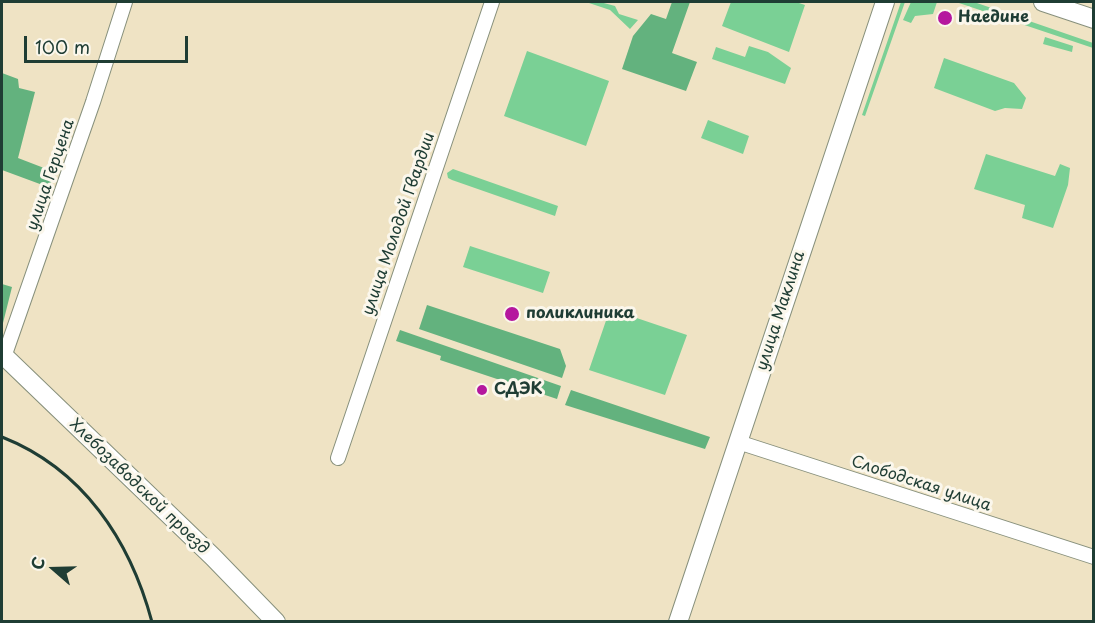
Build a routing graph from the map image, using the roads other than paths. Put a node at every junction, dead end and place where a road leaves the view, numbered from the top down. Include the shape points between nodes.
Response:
1 (124, 2) edge
2 (492, 2) edge
3 (885, 2) edge
4 (1043, 2) edge
5 (1094, 19) edge
6 (3, 356) edge
7 (738, 442) junction
8 (338, 458) dead end
9 (1094, 557) edge
10 (276, 621) edge
11 (678, 621) edge

1 - 6 street, улица Герцена via 93,102
2 - 8 street, улица Молодой Гвардии
3 - 7 street, улица Маклина
4 - 5 street
6 - 10 street, Хлебозаводской проезд
7 - 9 street, Слободская улица
7 - 11 street, улица Маклина

